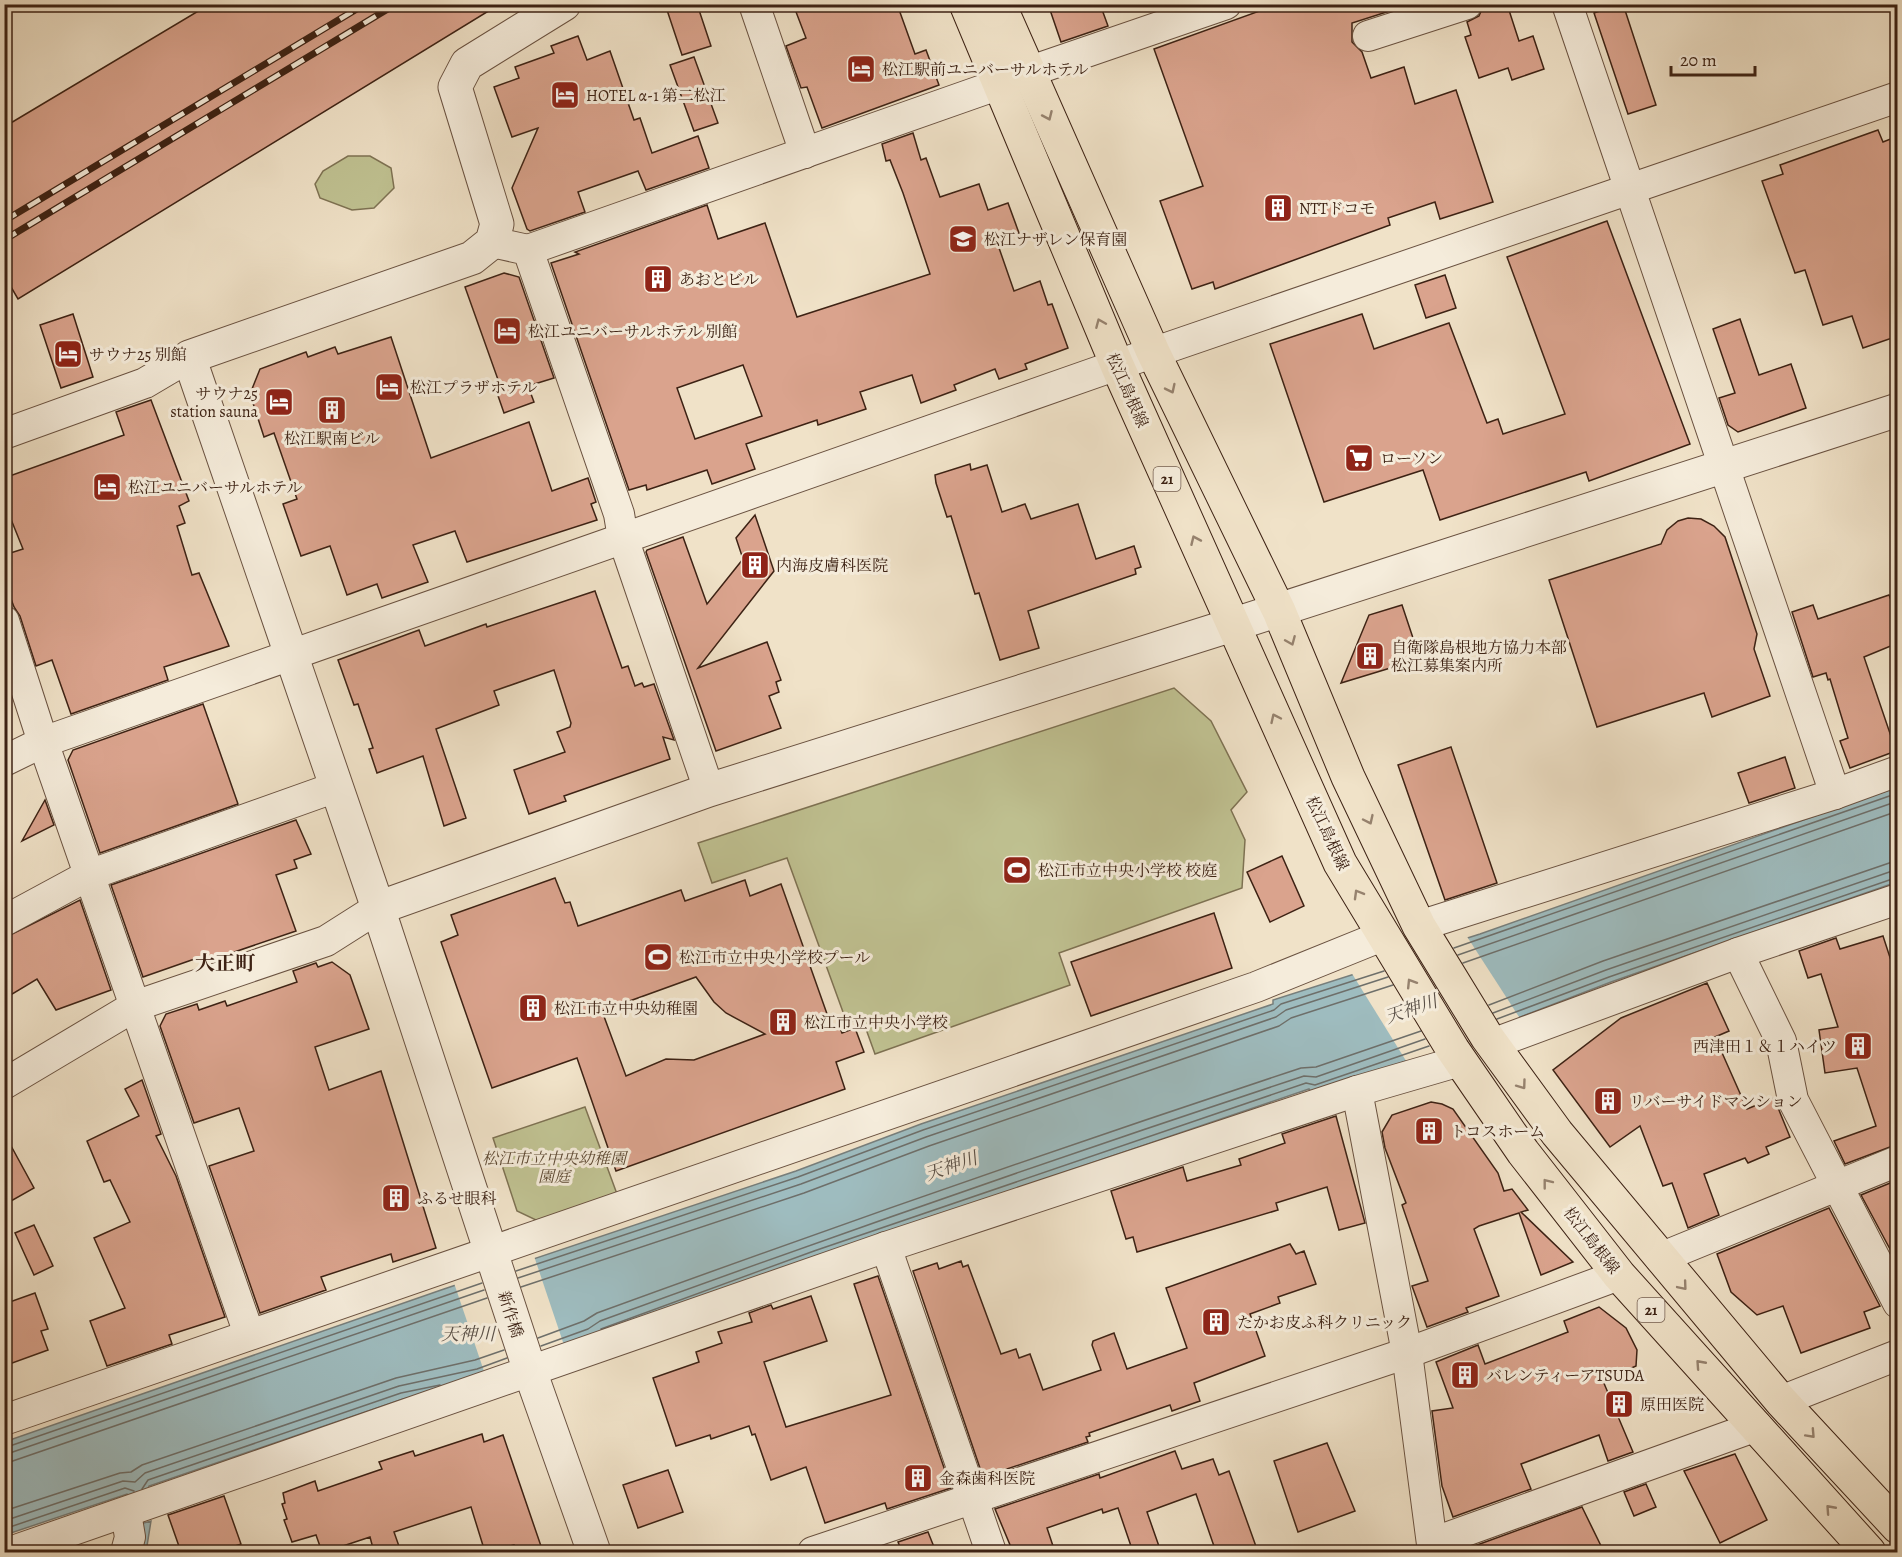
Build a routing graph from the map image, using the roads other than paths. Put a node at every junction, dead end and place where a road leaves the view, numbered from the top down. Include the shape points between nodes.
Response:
1 (564, 4) edge
2 (754, 4) edge
3 (966, 4) edge
4 (999, 4) edge
5 (1226, 4) edge
6 (1467, 4) edge
7 (1566, 4) edge
8 (1368, 36) dead end
9 (1014, 78) junction
10 (1898, 97) edge
11 (805, 153) junction
12 (1631, 190) junction
13 (492, 242) junction
14 (528, 250) junction
15 (1153, 352) junction
16 (189, 357) junction
17 (1117, 365) junction
18 (1898, 410) edge
19 (4, 434) edge
20 (1725, 467) junction
21 (623, 538) junction
22 (1279, 610) junction
23 (4, 621) edge
24 (1232, 626) junction
25 (290, 654) junction
26 (43, 742) junction
27 (4, 761) edge
28 (1898, 771) edge
29 (336, 787) junction
30 (709, 790) junction
31 (1835, 794) junction
32 (89, 875) junction
33 (1898, 899) edge
34 (378, 908) junction
35 (4, 921) edge
36 (1421, 929) junction
37 (1385, 940) junction
38 (1738, 953) junction
39 (135, 1006) junction
40 (1490, 1041) junction
41 (1457, 1055) junction
42 (4, 1084) edge
43 (1358, 1091) junction
44 (1898, 1161) edge
45 (1835, 1186) junction
46 (886, 1247) junction
47 (491, 1254) junction
48 (1660, 1258) junction
49 (1619, 1275) junction
50 (1898, 1303) edge
51 (249, 1334) junction
52 (1407, 1353) junction
53 (1898, 1355) edge
54 (531, 1372) junction
55 (1781, 1401) junction
56 (4, 1420) edge
57 (1757, 1426) junction
58 (972, 1497) junction
59 (126, 1513) junction
60 (1898, 1527) edge
61 (1432, 1548) edge
62 (10, 1552) edge
63 (126, 1552) edge
64 (594, 1552) edge
65 (813, 1552) edge
66 (991, 1552) edge
67 (1869, 1552) edge

1 - 13 street via 467,64 455,87 497,224
2 - 11 street
3 - 9 main road, 松江島根線 / 21
4 - 9 main road, 松江島根線 / 21
5 - 9 street
6 - 8 street
7 - 12 street
9 - 11 street
9 -> 15 main road, 松江島根線 / 21
17 -> 9 main road, 松江島根線 / 21
10 - 12 street
11 - 14 street
12 - 15 street
12 - 20 street
13 - 14 street
13 - 16 street via 472,258
14 - 21 street via 619,514
15 - 17 street
15 -> 22 main road, 松江島根線 / 21
16 - 19 street via 145,383
16 - 25 street, 新作橋
17 - 21 street
24 -> 17 main road, 松江島根線 / 21
18 - 20 street
20 - 22 street
20 - 31 street
21 - 25 street
21 - 30 street
22 - 24 street
22 -> 36 main road, 松江島根線 / 21 via 1348,777
23 - 26 street
24 - 30 street
37 -> 24 main road, 松江島根線 / 21 via 1340,863
25 - 26 street
25 - 29 street, 新作橋
26 - 27 street
26 - 32 street
28 - 31 street
29 - 32 street
29 - 34 street, 新作橋
30 - 34 street
31 - 36 street
32 - 35 street
32 - 39 street
33 - 38 street
34 - 39 street via 326,941
34 - 47 street, 新作橋
36 - 40 main road, 松江島根線 / 21
41 -> 37 main road, 松江島根線 / 21
37 - 47 street
38 - 40 street
38 - 45 street via 1781,1041 1792,1100
39 - 42 street
39 - 51 street
40 -> 48 main road, 松江島根線 / 21 via 1557,1134
41 - 43 street
49 -> 41 main road, 松江島根線 / 21 via 1523,1152
43 - 46 street
43 - 52 street
44 - 45 street
45 - 48 street
45 - 50 street
46 - 54 street
46 - 58 street
47 - 51 street
47 - 54 street, 新作橋
48 -> 55 main road, 松江島根線 / 21
49 - 52 street
57 -> 49 main road, 松江島根線 / 21
51 - 56 street
52 - 58 street
52 - 61 street
53 - 55 street
54 - 59 street
54 - 64 street, 新作橋
55 -> 60 main road, 松江島根線 / 21
57 - 61 street
67 -> 57 main road, 松江島根線 / 21
58 - 65 street
58 - 66 street
59 - 62 street
59 - 63 street via 130,1537

